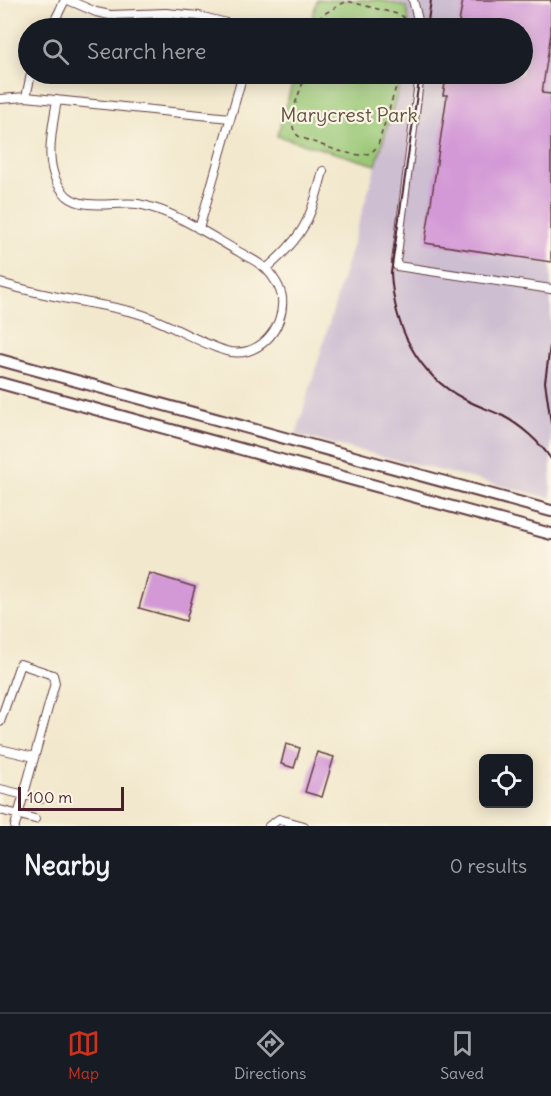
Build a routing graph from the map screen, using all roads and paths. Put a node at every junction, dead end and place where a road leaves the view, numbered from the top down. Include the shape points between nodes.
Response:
1 (67, 0) edge
2 (414, 0) edge
3 (57, 18) edge
4 (207, 18) edge
5 (321, 18) edge
6 (404, 18) edge
7 (418, 18) edge
8 (29, 84) edge
9 (240, 84) edge
10 (303, 84) edge
11 (397, 84) edge
12 (419, 84) edge
13 (26, 97) junction
14 (0, 99) edge
15 (57, 100) junction
16 (230, 118) junction
17 (322, 171) dead end
18 (199, 229) junction
19 (266, 269) junction
20 (0, 283) edge
21 (551, 289) edge
22 (0, 360) edge
23 (0, 383) edge
24 (551, 510) edge
25 (551, 534) edge
26 (0, 722) edge
27 (0, 749) edge
28 (34, 757) junction
29 (0, 789) edge
30 (24, 795) junction
31 (41, 799) dead end
32 (0, 810) edge
33 (18, 815) junction
34 (35, 819) dead end
35 (15, 826) edge
36 (269, 826) edge
37 (304, 826) edge

1 - 3 street
1 - 4 street via 110,15 166,13
2 - 7 street
5 - 6 path via 347,1
8 - 13 street
9 - 16 street
10 - 11 path via 292,117 293,132 365,155 378,145
12 - 21 street via 397,266
13 - 14 street
13 - 15 street
15 - 16 street
15 - 18 street via 51,155 53,171 68,197 95,204 139,204
16 - 18 street
17 - 19 street via 313,211 297,239
18 - 19 street
19 - 20 street via 282,298 275,330 265,343 236,354 146,316
22 - 24 highway
23 - 25 highway
26 - 28 street via 20,664 53,675 55,683
27 - 28 street
28 - 30 street
29 - 30 street
30 - 31 street
30 - 33 street
32 - 33 street
33 - 34 street
33 - 35 street
36 - 37 street via 279,819

